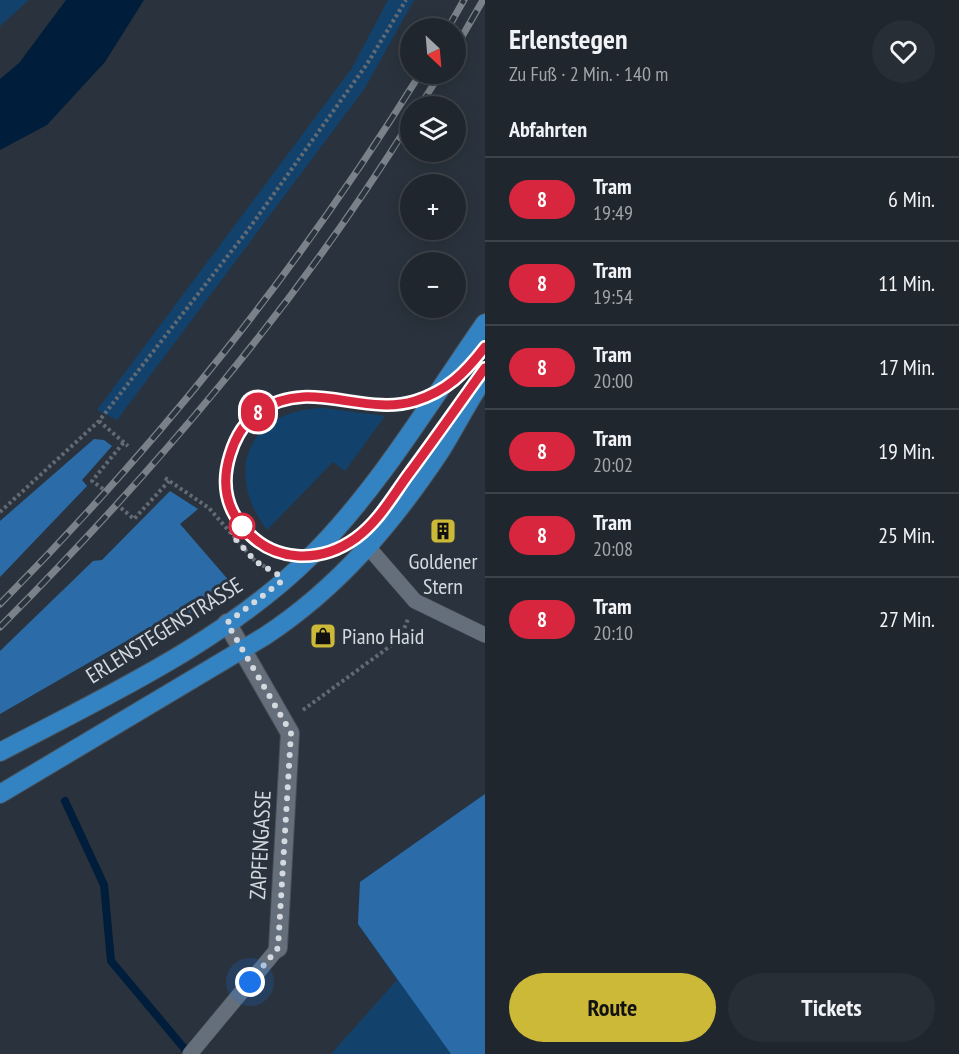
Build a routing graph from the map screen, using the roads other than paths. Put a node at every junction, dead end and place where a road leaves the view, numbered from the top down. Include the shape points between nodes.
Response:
1 (485, 323) edge
2 (485, 377) edge
3 (369, 548) junction
4 (227, 623) junction
5 (485, 635) edge
6 (243, 650) junction
7 (87, 706) junction
8 (102, 734) junction
9 (0, 752) edge
10 (0, 794) edge
11 (278, 948) joint
12 (192, 1052) edge

1 - 4 main road, ERLENSTEGENSTRASSE via 357,504 310,557
2 - 3 main road via 441,450
3 - 5 lane via 415,601
3 - 6 main road via 308,606
4 - 6 street, ZAPFENGASSE
4 - 7 main road, ERLENSTEGENSTRASSE
6 - 8 main road
6 - 11 street, ZAPFENGASSE via 291,733
7 - 8 main road
7 - 9 main road, ERLENSTEGENSTRASSE
8 - 10 main road
11 - 12 lane, ZAPFENGASSE

